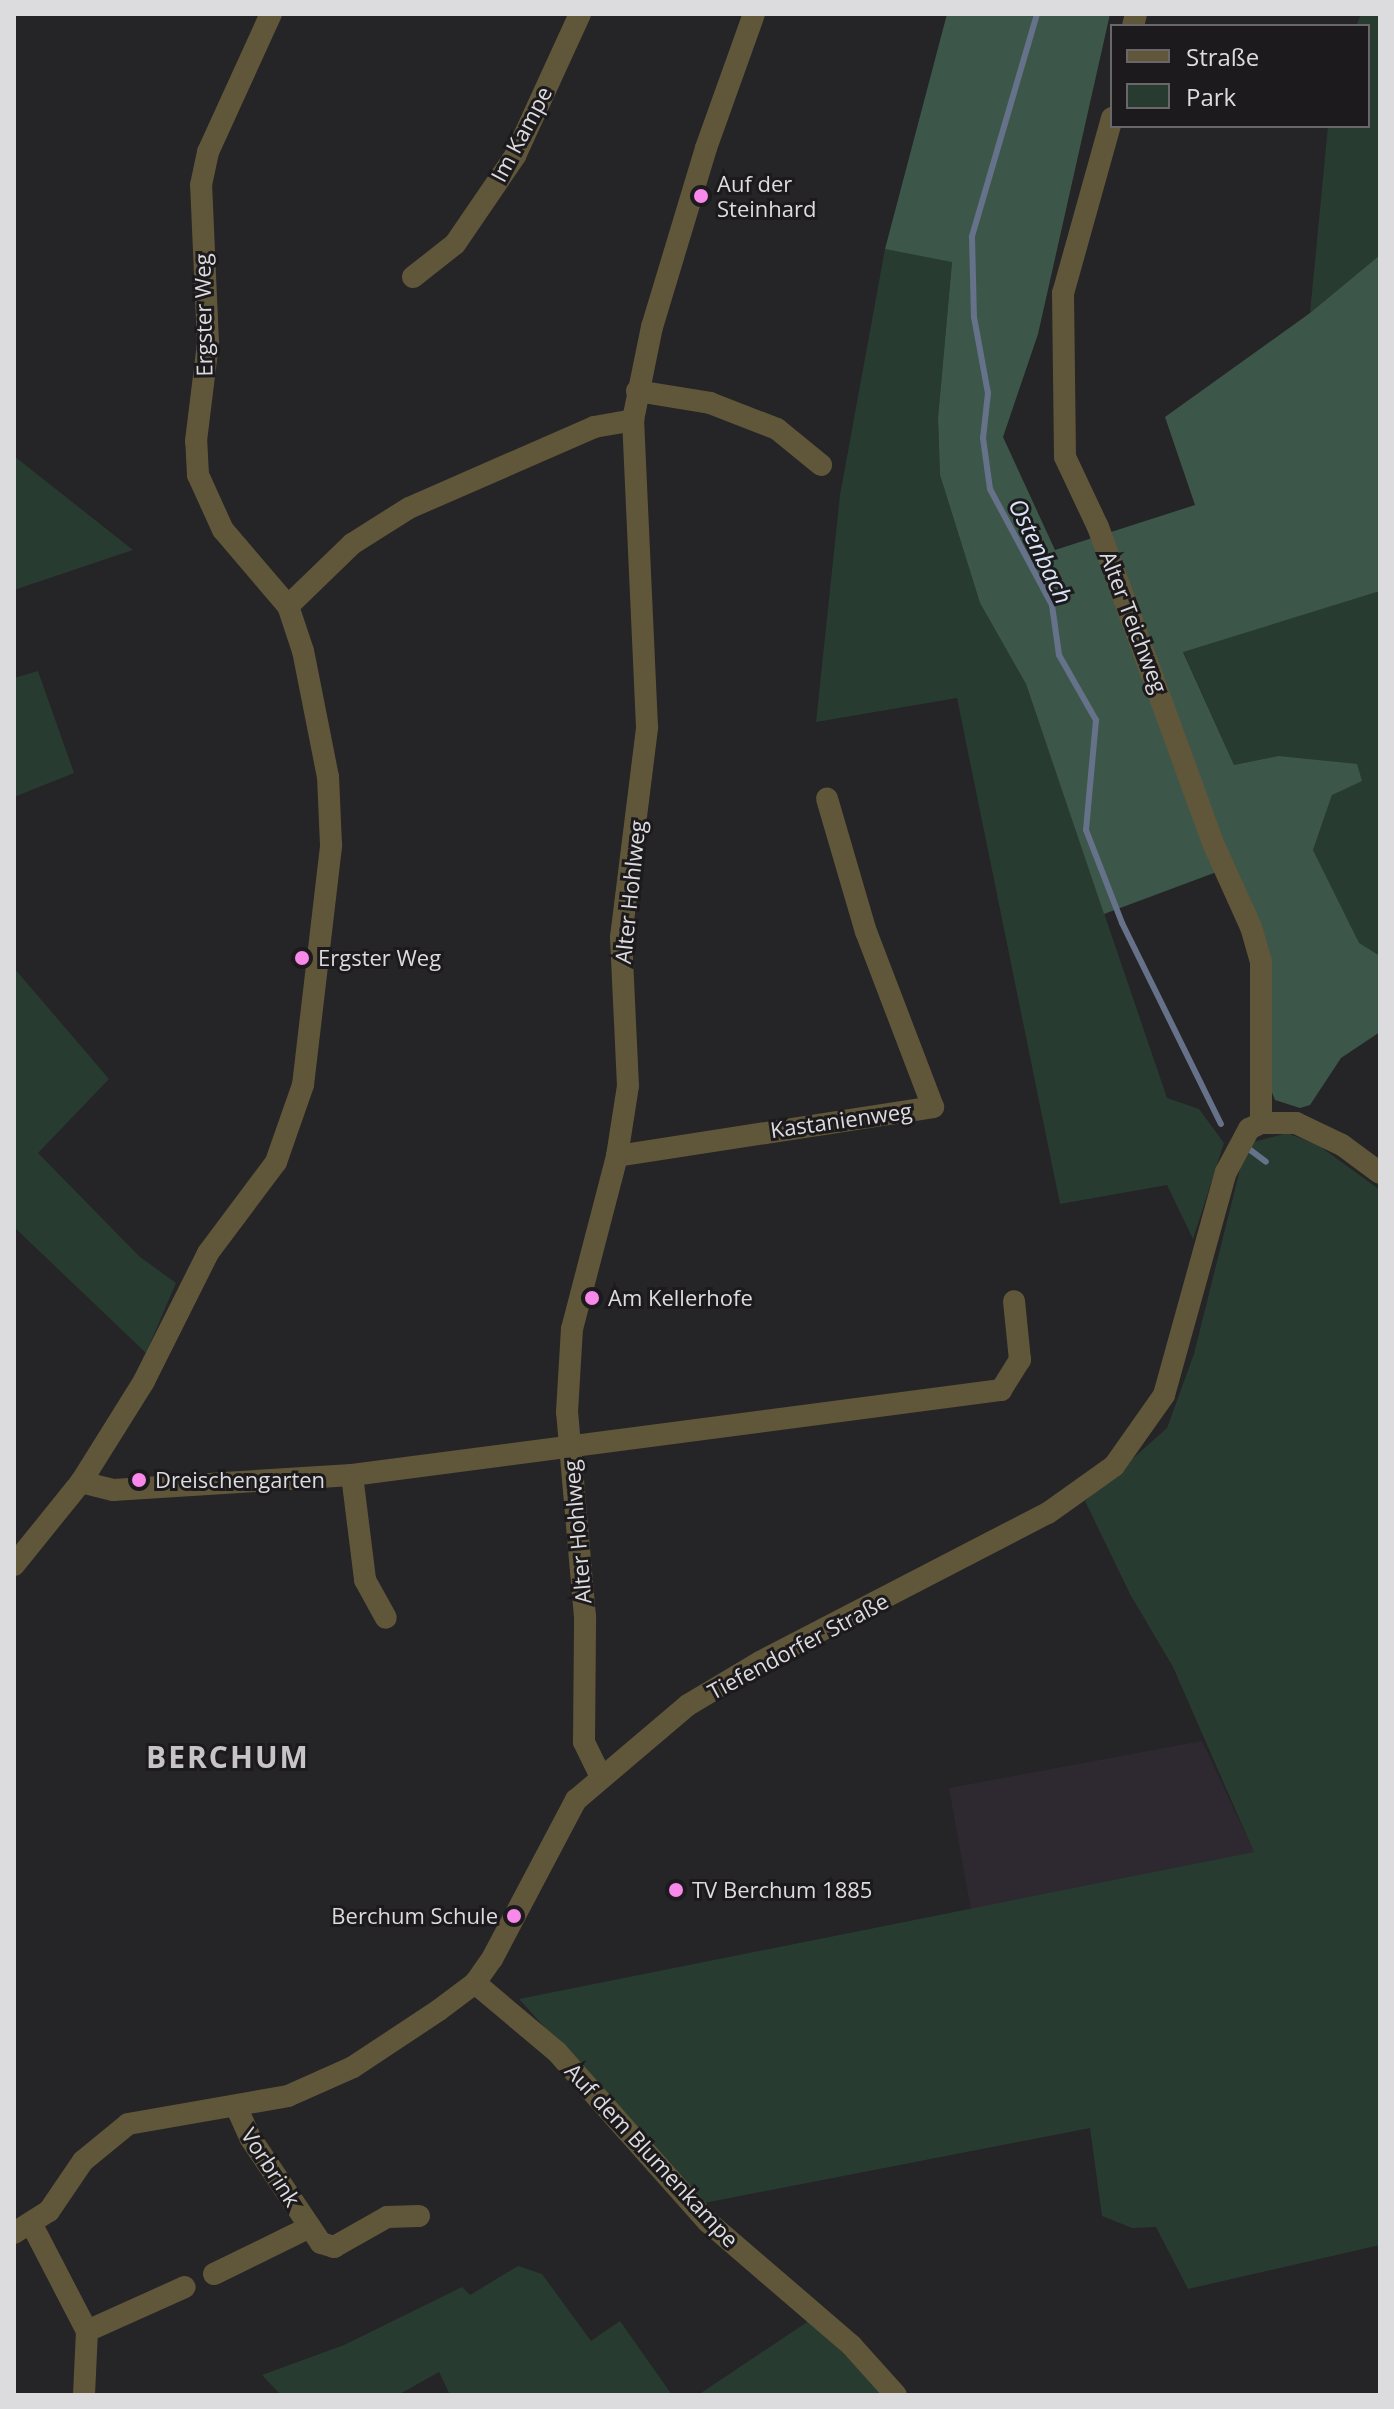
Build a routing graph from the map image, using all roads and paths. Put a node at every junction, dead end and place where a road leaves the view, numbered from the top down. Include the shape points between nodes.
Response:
1 (271, 14) edge
2 (580, 14) edge
3 (754, 14) edge
4 (1110, 125) edge
5 (413, 277) dead end
6 (637, 391) junction
7 (633, 420) junction
8 (821, 465) dead end
9 (288, 606) junction
10 (827, 799) dead end
11 (1261, 1123) junction
12 (617, 1156) junction
13 (1380, 1173) edge
14 (1014, 1301) dead end
15 (569, 1446) junction
16 (352, 1475) junction
17 (81, 1482) junction
18 (14, 1565) edge
19 (386, 1618) dead end
20 (601, 1777) junction
21 (475, 1983) junction
22 (236, 2106) junction
23 (419, 2216) dead end
24 (310, 2227) junction
25 (23, 2229) edge
26 (214, 2274) dead end
27 (185, 2287) dead end
28 (87, 2331) junction
29 (84, 2395) edge
30 (896, 2395) edge

1 - 9 street, Ergster Weg via 208,152 201,185 208,343 196,441 198,475 223,530
2 - 5 street, Im Kampe via 515,156 455,244
3 - 6 street, Alter Hohlweg via 706,148
4 - 11 street, Alter Teichweg via 1063,293 1065,457 1150,659 1213,843 1258,950
6 - 7 street, Alter Hohlweg
6 - 8 street via 710,403 777,429
7 - 9 street via 594,427 409,508 352,544
7 - 12 street, Alter Hohlweg via 647,727 621,937 628,1086
9 - 17 street, Ergster Weg via 303,651 333,814 298,1107 286,1144 208,1253 144,1381
10 - 12 street, Kastanienweg via 866,932 933,1107
11 - 13 street via 1296,1123
11 - 20 street, Tiefendorfer Straße via 1242,1137 1226,1172 1164,1395 1114,1466 1048,1513 724,1681
12 - 15 street, Alter Hohlweg via 572,1329
14 - 15 street via 1020,1360 1001,1390
15 - 16 street
15 - 20 street, Alter Hohlweg via 585,1617 584,1742
16 - 17 street via 113,1490
16 - 19 street via 365,1580
17 - 18 street, Ergster Weg
20 - 21 street, Tiefendorfer Straße via 569,1812
21 - 22 street, Tiefendorfer Straße via 353,2067 288,2096
21 - 30 street, Auf dem Blumenkampe via 557,2052 708,2222 851,2345
22 - 24 street, Vorbrink via 251,2139
22 - 25 street, Tiefendorfer Straße via 128,2124 83,2161 66,2191
23 - 24 street, Vorbrink via 387,2217 334,2247 321,2243
24 - 26 street, Vorbrink
25 - 28 street
27 - 28 street
28 - 29 street

